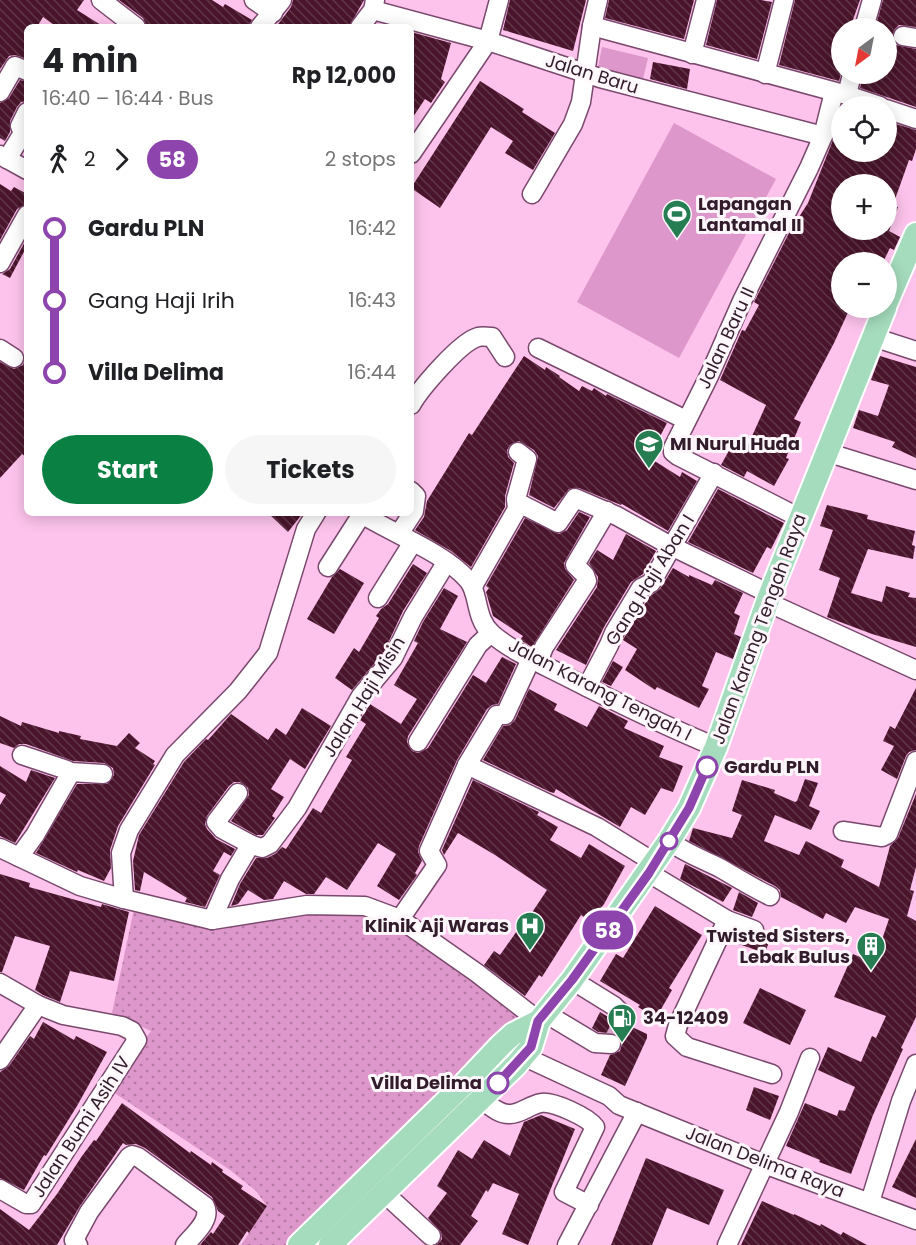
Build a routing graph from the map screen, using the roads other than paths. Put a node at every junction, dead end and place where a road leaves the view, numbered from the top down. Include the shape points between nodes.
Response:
1 (101, 0) edge
2 (254, 0) edge
3 (499, 0) edge
4 (598, 0) edge
5 (706, 0) edge
6 (784, 0) edge
7 (872, 0) edge
8 (374, 5) edge
9 (278, 7) edge
10 (867, 18) edge
11 (132, 24) edge
12 (263, 24) edge
13 (362, 24) edge
14 (592, 26) junction
15 (488, 41) junction
16 (692, 54) junction
17 (24, 70) edge
18 (586, 73) junction
19 (765, 74) junction
20 (846, 84) edge
21 (0, 92) edge
22 (840, 93) junction
23 (849, 96) edge
24 (897, 112) edge
25 (24, 118) edge
26 (916, 118) edge
27 (823, 136) junction
28 (414, 150) edge
29 (4, 157) edge
30 (24, 168) edge
31 (532, 194) dead end
32 (24, 220) edge
33 (916, 234) edge
34 (0, 262) edge
35 (897, 280) edge
36 (881, 318) edge
37 (873, 337) junction
38 (538, 348) dead end
39 (916, 351) edge
40 (505, 357) dead end
41 (414, 399) edge
42 (686, 420) junction
43 (518, 452) dead end
44 (826, 452) junction
45 (714, 473) junction
46 (916, 480) edge
47 (414, 494) edge
48 (518, 502) junction
49 (414, 511) edge
50 (607, 511) junction
51 (314, 516) edge
52 (360, 516) edge
53 (365, 516) edge
54 (413, 516) edge
55 (800, 518) junction
56 (406, 538) junction
57 (671, 546) junction
58 (446, 562) junction
59 (328, 567) dead end
60 (473, 586) junction
61 (378, 598) dead end
62 (769, 598) junction
63 (490, 633) junction
64 (534, 660) junction
65 (916, 670) edge
66 (587, 687) junction
67 (418, 742) dead end
68 (716, 747) junction
69 (22, 755) dead end
70 (916, 761) edge
71 (467, 765) junction
72 (70, 772) junction
73 (104, 774) dead end
74 (238, 793) dead end
75 (843, 831) dead end
76 (669, 841) junction
77 (252, 845) junction
78 (0, 848) edge
79 (19, 857) junction
80 (652, 868) junction
81 (770, 896) dead end
82 (124, 899) junction
83 (400, 919) junction
84 (212, 920) junction
85 (727, 920) junction
86 (754, 930) dead end
87 (572, 980) junction
88 (0, 983) edge
89 (38, 1005) junction
90 (542, 1017) junction
91 (622, 1022) dead end
92 (611, 1044) dead end
93 (497, 1049) junction
94 (810, 1058) dead end
95 (0, 1060) edge
96 (520, 1061) junction
97 (916, 1064) edge
98 (772, 1074) dead end
99 (481, 1099) junction
100 (909, 1104) edge
101 (625, 1107) junction
102 (764, 1164) junction
103 (0, 1189) edge
104 (383, 1192) junction
105 (870, 1202) junction
106 (589, 1205) junction
107 (916, 1220) edge
108 (431, 1236) dead end
109 (78, 1245) edge
110 (185, 1245) edge
111 (299, 1245) edge
112 (330, 1245) edge
113 (567, 1245) edge
114 (727, 1245) edge

1 - 11 street
2 - 9 street
3 - 15 street
4 - 14 street
5 - 16 street
6 - 19 street
7 - 10 street
8 - 13 street
8 - 15 street, Jalan Baru
9 - 12 street
14 - 16 street
14 - 18 street
15 - 18 street, Jalan Baru
15 - 28 street
16 - 19 street
17 - 21 street via 15,66
18 - 27 street, Jalan Baru
18 - 31 street via 573,124
19 - 22 street
20 - 22 street, Jalan Baru II
22 - 23 street
22 - 27 street, Jalan Baru II
24 - 26 street
25 - 29 street via 20,126 23,133
27 - 42 street, Jalan Baru II
29 - 30 street
32 - 34 street
33 - 35 main road, Jalan Karang Tengah Raya
36 - 37 main road, Jalan Karang Tengah Raya
37 - 39 street
37 - 44 main road, Jalan Karang Tengah Raya
38 - 42 street
40 - 41 street via 492,337 478,337 460,349
42 - 45 street, Jalan Baru II via 673,452
43 - 48 street via 527,459
44 - 46 street
44 - 55 main road, Jalan Karang Tengah Raya
45 - 55 street, Jalan Baru II
45 - 57 street, Gang Haji Aban I
47 - 49 street
48 - 50 street via 558,523 575,498
48 - 60 street
50 - 57 street
50 - 64 street via 575,565 587,580
51 - 82 street via 306,529 268,652 238,691 175,754 129,830 121,853
52 - 59 street
53 - 56 street
54 - 56 street
55 - 62 main road, Jalan Karang Tengah Raya
56 - 58 street
56 - 61 street
57 - 62 street
57 - 66 street, Gang Haji Aban I via 651,583 641,588 614,633
58 - 60 street
58 - 77 street, Jalan Haji Misin via 393,658 361,696 297,808 270,844 262,848
60 - 63 street, Jalan Karang Tengah I via 477,611
62 - 65 street
62 - 68 main road, Jalan Karang Tengah Raya
63 - 64 street, Jalan Karang Tengah I
63 - 67 street via 478,645
64 - 66 street, Jalan Karang Tengah I
64 - 71 street via 505,715 497,716
66 - 68 street, Jalan Karang Tengah I
68 - 76 main road, Jalan Karang Tengah Raya via 689,808
69 - 72 street
70 - 75 street via 888,834 882,837
71 - 80 street via 597,827
71 - 83 street via 429,851 437,865
72 - 73 street
72 - 79 street via 36,835
74 - 77 street via 216,822
76 - 80 main road, Jalan Karang Tengah Raya
76 - 81 street
77 - 84 street via 230,879
78 - 79 street
79 - 82 street via 80,886
80 - 85 street
80 - 87 main road, Jalan Karang Tengah Raya
82 - 84 street
83 - 84 street via 364,906 308,904
83 - 90 street
85 - 86 street
85 - 98 street via 675,1036 687,1047
87 - 90 main road, Jalan Karang Tengah Raya
87 - 91 street via 614,1006
88 - 89 street
89 - 95 street
89 - 103 street, Jalan Bumi Asih IV via 63,1016 123,1026 137,1040 31,1204
90 - 92 street via 595,1043
90 - 93 main road, Jalan Karang Tengah Raya
90 - 96 main road, Jalan Karang Tengah Raya via 531,1047
93 - 96 street, Jalan Delima Raya
93 - 111 main road, Jalan Karang Tengah Raya
94 - 102 street
96 - 99 main road, Jalan Karang Tengah Raya
96 - 101 street, Jalan Delima Raya via 609,1096
97 - 100 street
99 - 104 main road, Jalan Karang Tengah Raya
99 - 106 street via 509,1115 541,1103 553,1104 591,1121 595,1127 564,1192
100 - 105 street
101 - 102 street, Jalan Delima Raya
101 - 106 street
102 - 105 street, Jalan Delima Raya
102 - 114 street
104 - 108 street
104 - 112 main road, Jalan Karang Tengah Raya
105 - 107 street, Jalan Delima Raya
106 - 113 street
109 - 110 street via 74,1240 89,1212 132,1155 205,1206 206,1219

